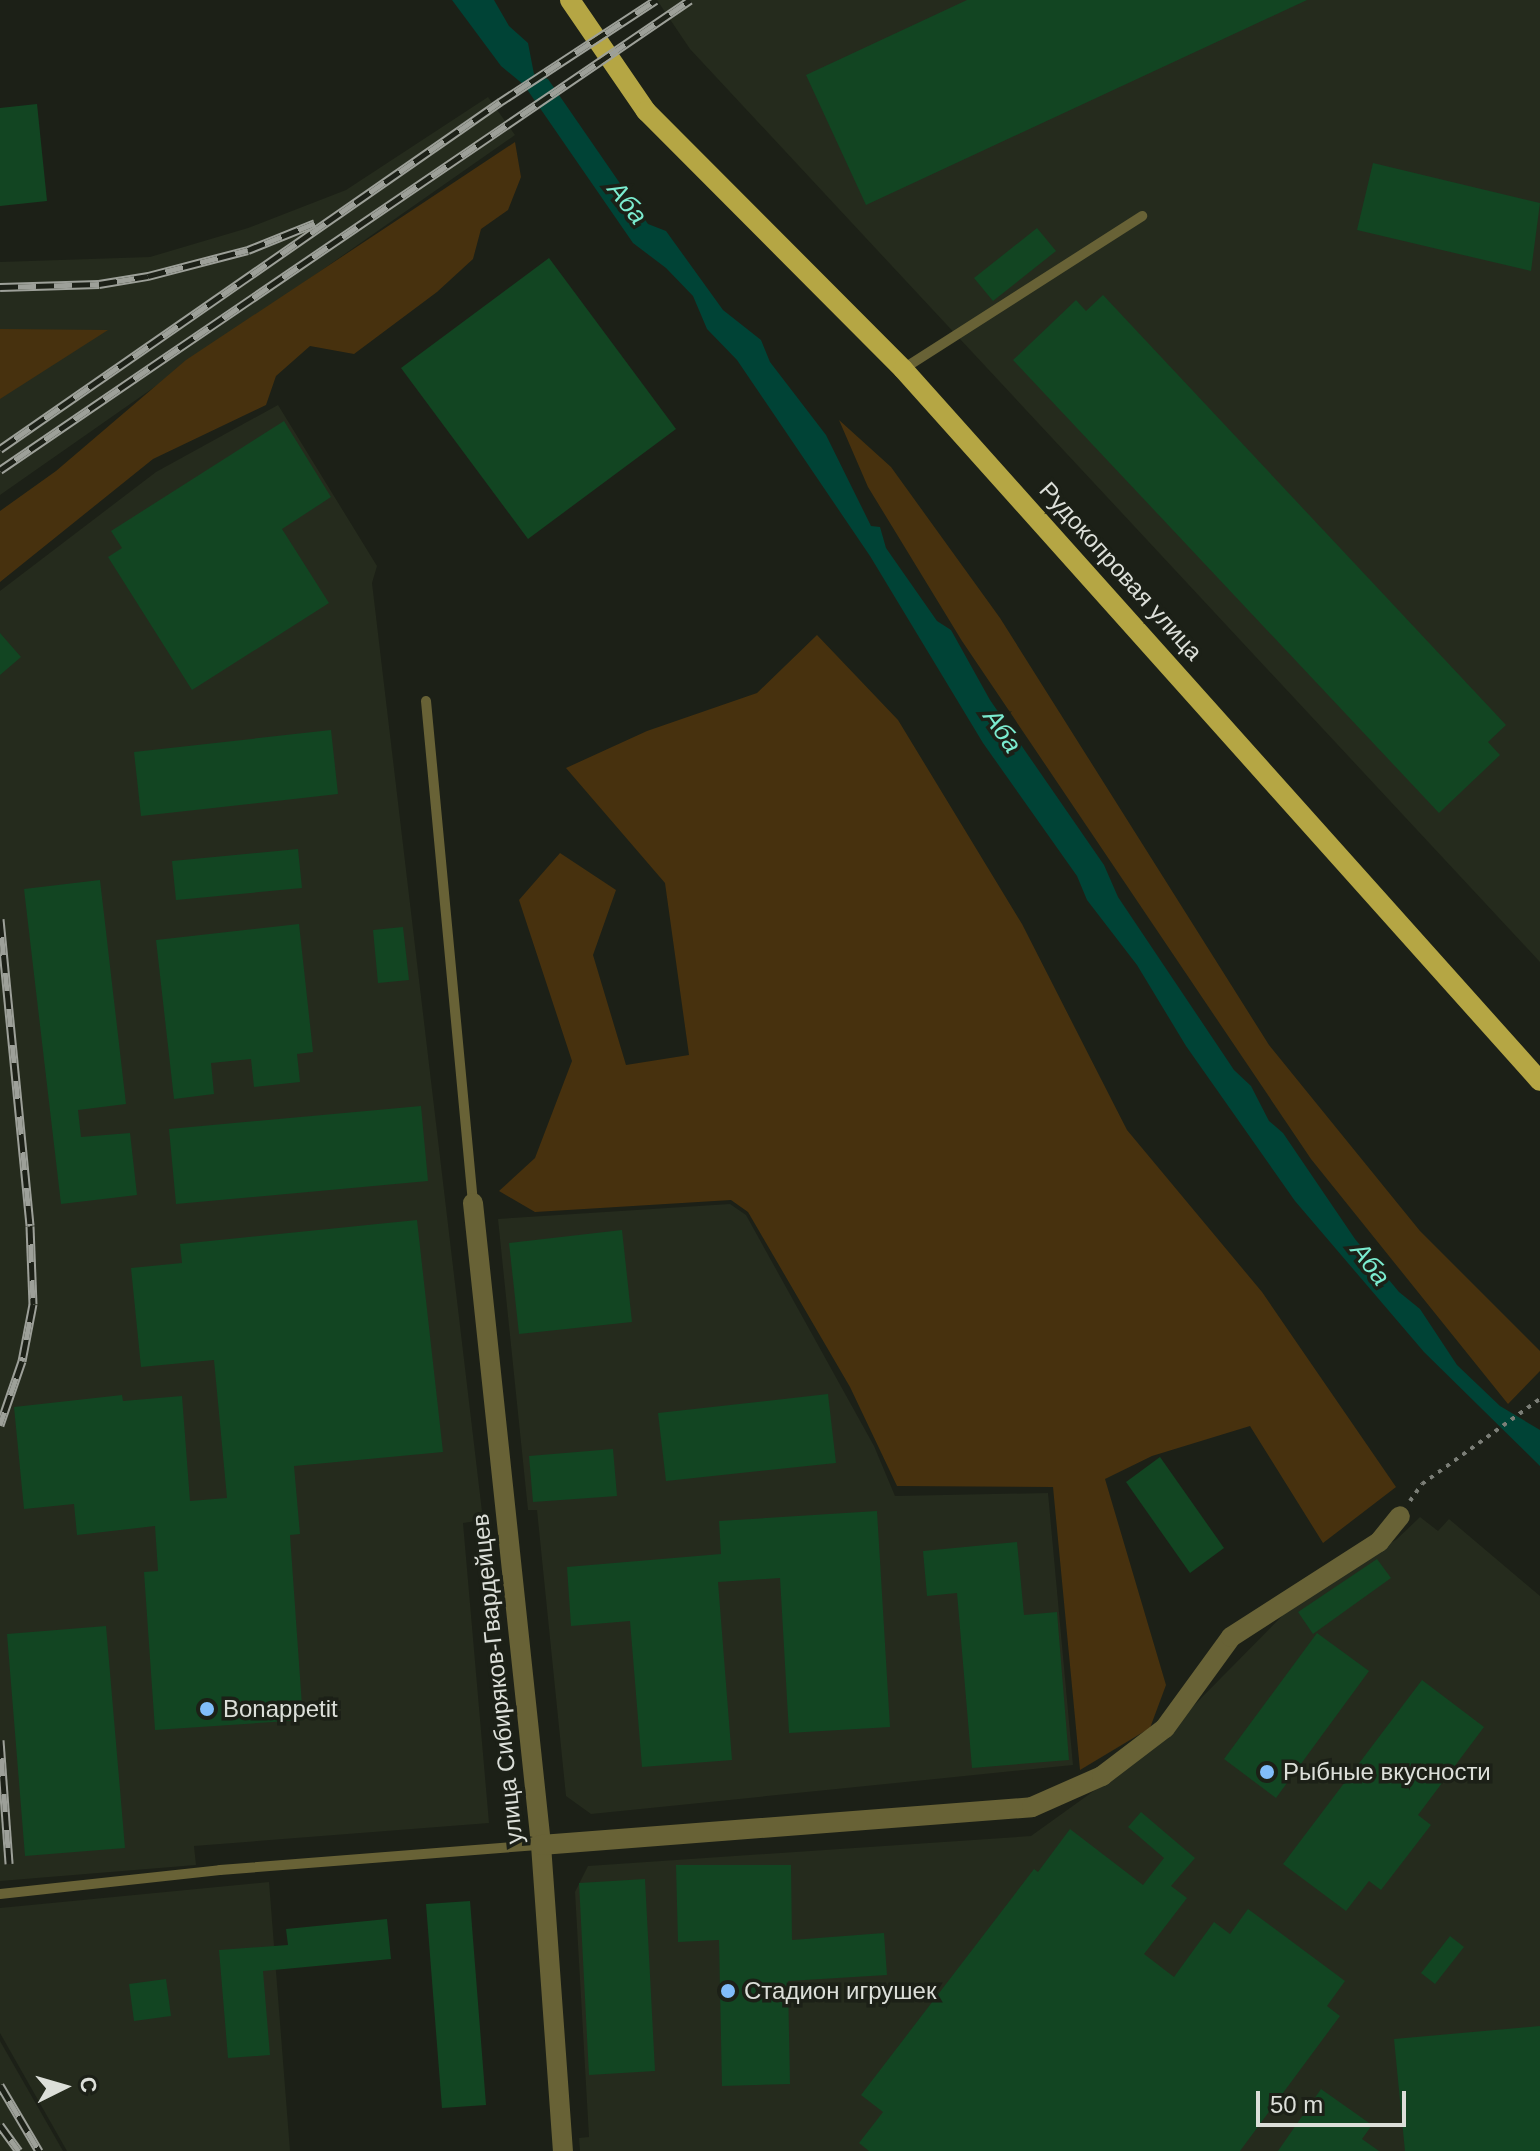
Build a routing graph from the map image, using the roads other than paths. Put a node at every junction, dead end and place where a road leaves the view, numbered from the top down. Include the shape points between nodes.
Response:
1 (570, 0) edge
2 (1142, 216) dead end
3 (903, 369) junction
4 (426, 701) dead end
5 (1540, 1081) edge
6 (473, 1203) joint
7 (1400, 1516) road end
8 (541, 1845) junction
9 (0, 1894) edge
10 (563, 2151) edge

1 - 3 main road, Рудокопровая улица via 646,111
2 - 3 lane
3 - 5 main road, Рудокопровая улица
4 - 6 lane
6 - 8 street, улица Сибиряков-Гвардейцев
7 - 8 street via 1379,1542 1231,1637 1165,1728 1102,1776 1032,1807
8 - 9 lane via 220,1870
8 - 10 street, улица Сибиряков-Гвардейцев

